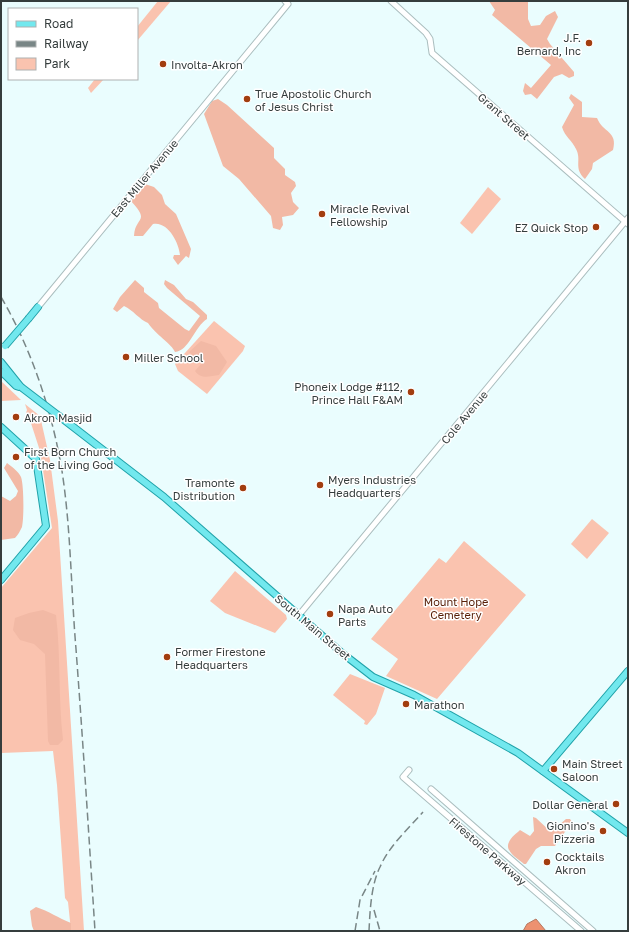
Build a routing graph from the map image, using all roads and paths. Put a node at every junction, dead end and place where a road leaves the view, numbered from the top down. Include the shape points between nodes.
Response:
1 (393, 2) edge
2 (286, 3) edge
3 (627, 221) edge
4 (38, 307) joint
5 (1, 352) edge
6 (1, 362) edge
7 (1, 371) edge
8 (21, 387) junction
9 (1, 427) edge
10 (1, 580) edge
11 (299, 615) junction
12 (628, 671) edge
13 (409, 770) dead end
14 (543, 771) junction
15 (431, 788) dead end
16 (628, 833) edge
17 (581, 931) edge
18 (593, 931) edge

1 - 3 street, Grant Street via 426,33 430,39 432,53
2 - 4 street, East Miller Avenue
3 - 11 street, Cole Avenue
4 - 5 main road, East Miller Avenue, bridge
6 - 8 main road, South Main Street
7 - 8 main road, South Main Street via 16,386
8 - 11 main road, South Main Street, bridge via 164,497
9 - 10 main road via 36,459 46,526
11 - 14 main road, South Main Street via 373,677 414,695 482,732
12 - 14 main road
13 - 17 street, Firestone Parkway via 403,777
14 - 16 main road, South Main Street
15 - 18 street, Firestone Parkway

